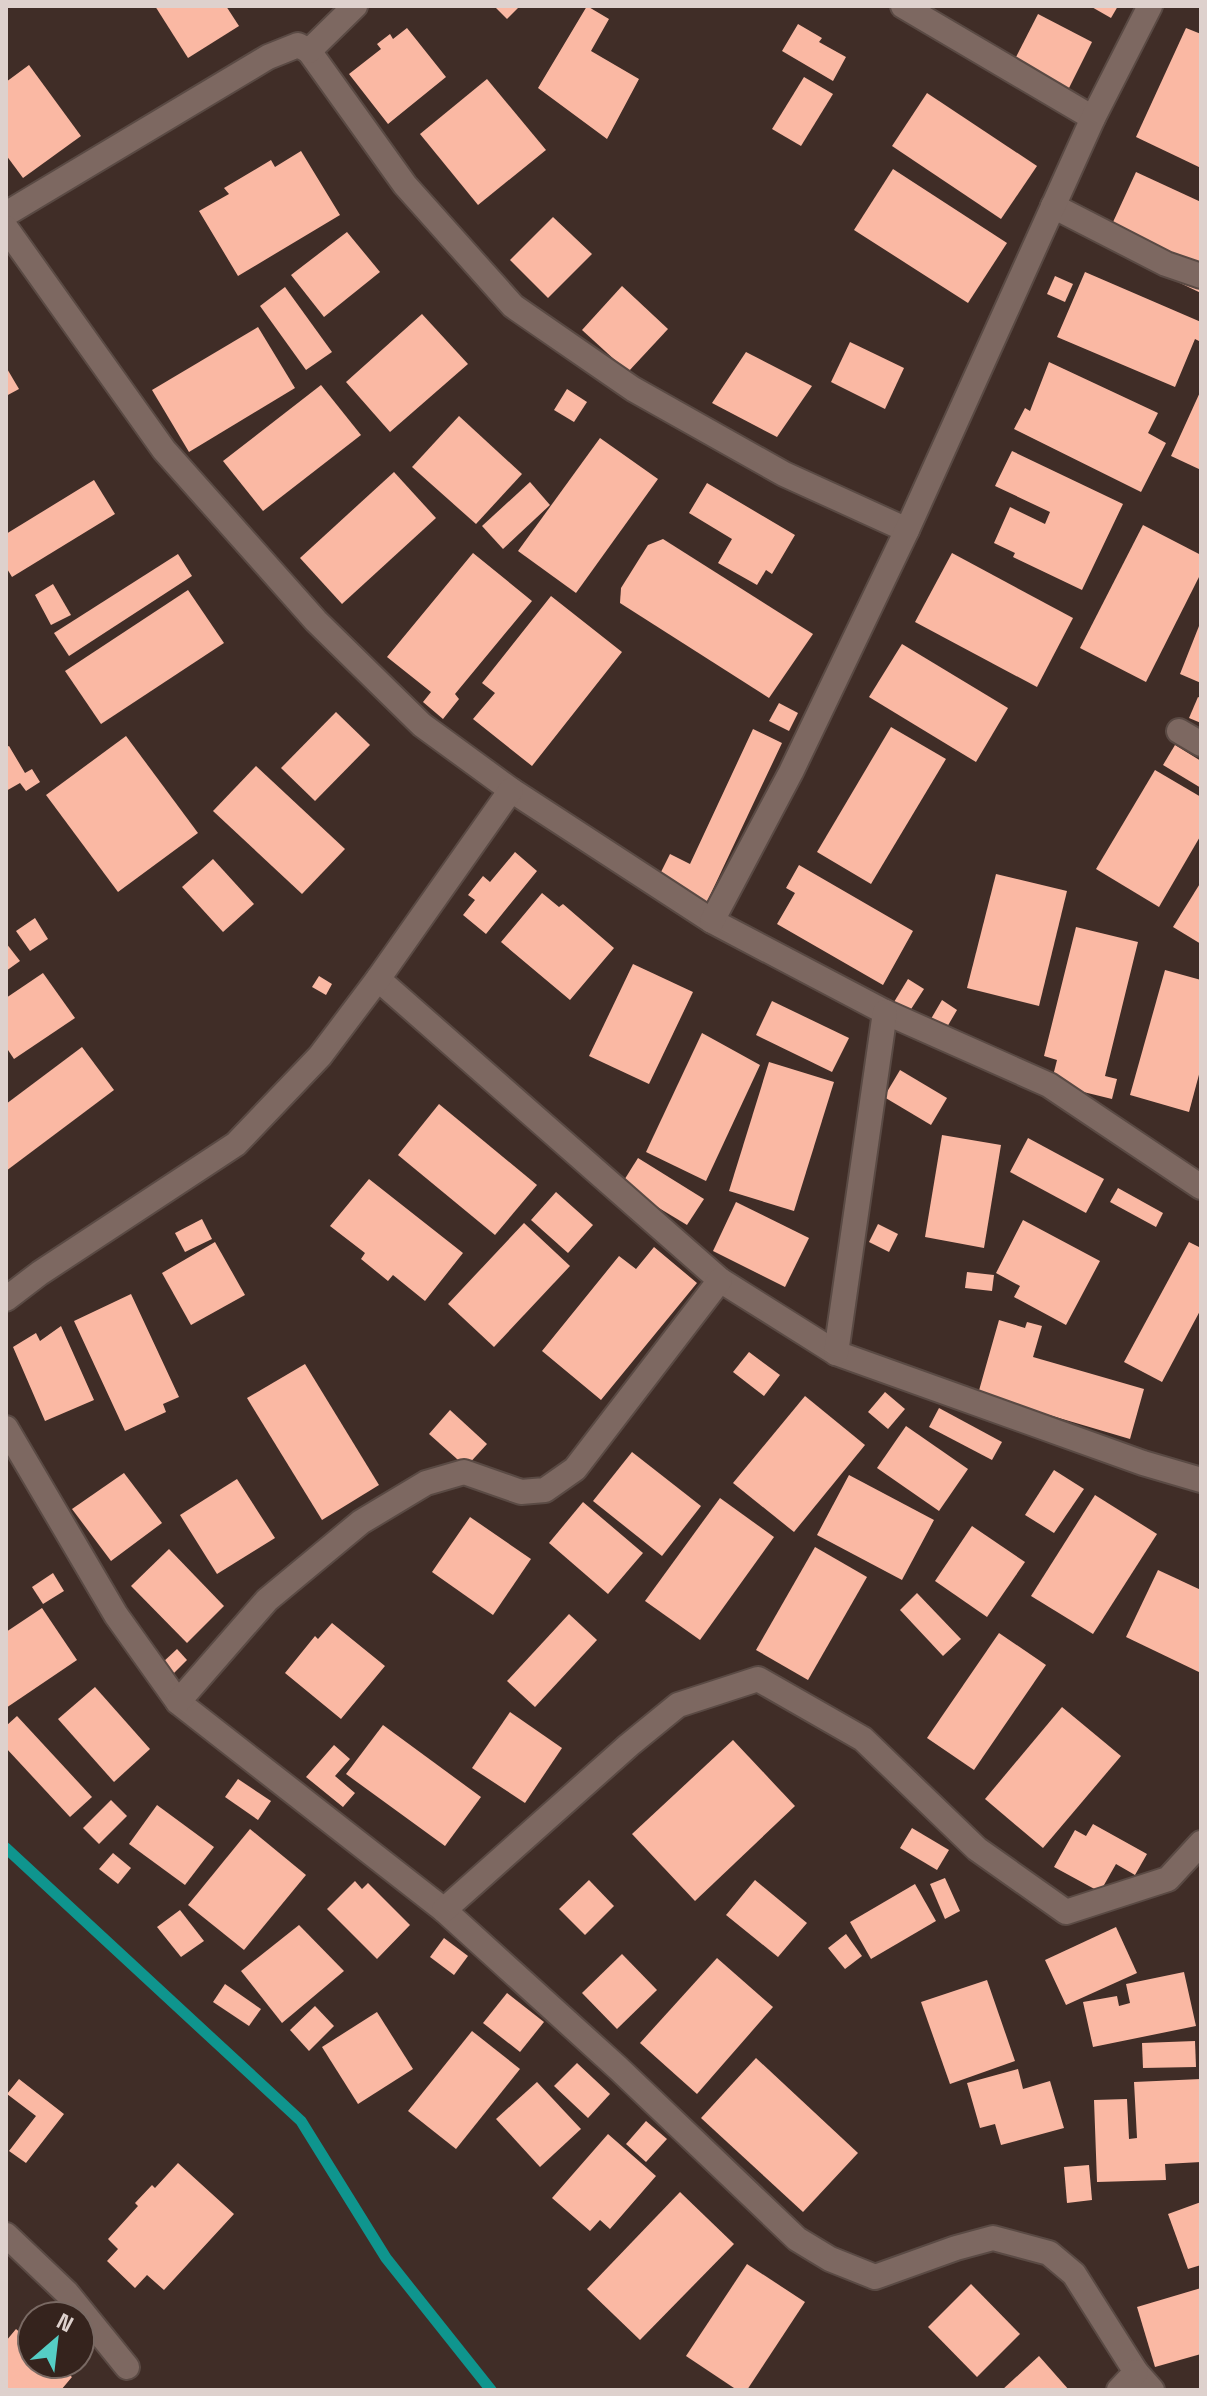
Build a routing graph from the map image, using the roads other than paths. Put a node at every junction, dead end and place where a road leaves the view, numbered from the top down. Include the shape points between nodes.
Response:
1 (355, 6) edge
2 (903, 6) edge
3 (1150, 6) edge
4 (309, 51) junction
5 (1093, 118) junction
6 (1053, 206) junction
7 (6, 214) edge
8 (6, 228) edge
9 (1201, 276) edge
10 (907, 530) junction
11 (1179, 731) dead end
12 (1201, 744) edge
13 (511, 790) junction
14 (712, 921) junction
15 (378, 979) junction
16 (885, 1012) junction
17 (1201, 1187) edge
18 (720, 1280) junction
19 (6, 1299) edge
20 (836, 1353) junction
21 (6, 1428) edge
22 (1201, 1480) edge
23 (178, 1702) junction
24 (1201, 1843) edge
25 (444, 1910) junction
26 (6, 2235) edge
27 (127, 2367) dead end
28 (1136, 2384) edge

1 - 4 street
2 - 5 street
3 - 5 street
4 - 7 street via 298,45 268,57
4 - 10 street via 405,185 513,306 633,389 784,474
5 - 6 street
6 - 9 street via 1166,264
6 - 10 street
8 - 13 street via 164,450 316,621 422,725
10 - 14 street via 791,772
11 - 12 street
13 - 14 street
13 - 15 street
14 - 16 street
15 - 18 street
15 - 19 street via 320,1056 236,1144
16 - 17 street via 1049,1085
16 - 20 street
18 - 20 street
18 - 23 street via 575,1469 545,1490 521,1492 464,1472 426,1483 361,1522 267,1600
20 - 22 street
21 - 23 street via 116,1615
23 - 25 street
24 - 25 street via 1168,1879 1066,1912 977,1849 863,1739 758,1679 678,1705
25 - 28 street via 797,2239 875,2277 993,2238 1049,2253 1074,2274
26 - 27 street via 67,2293

